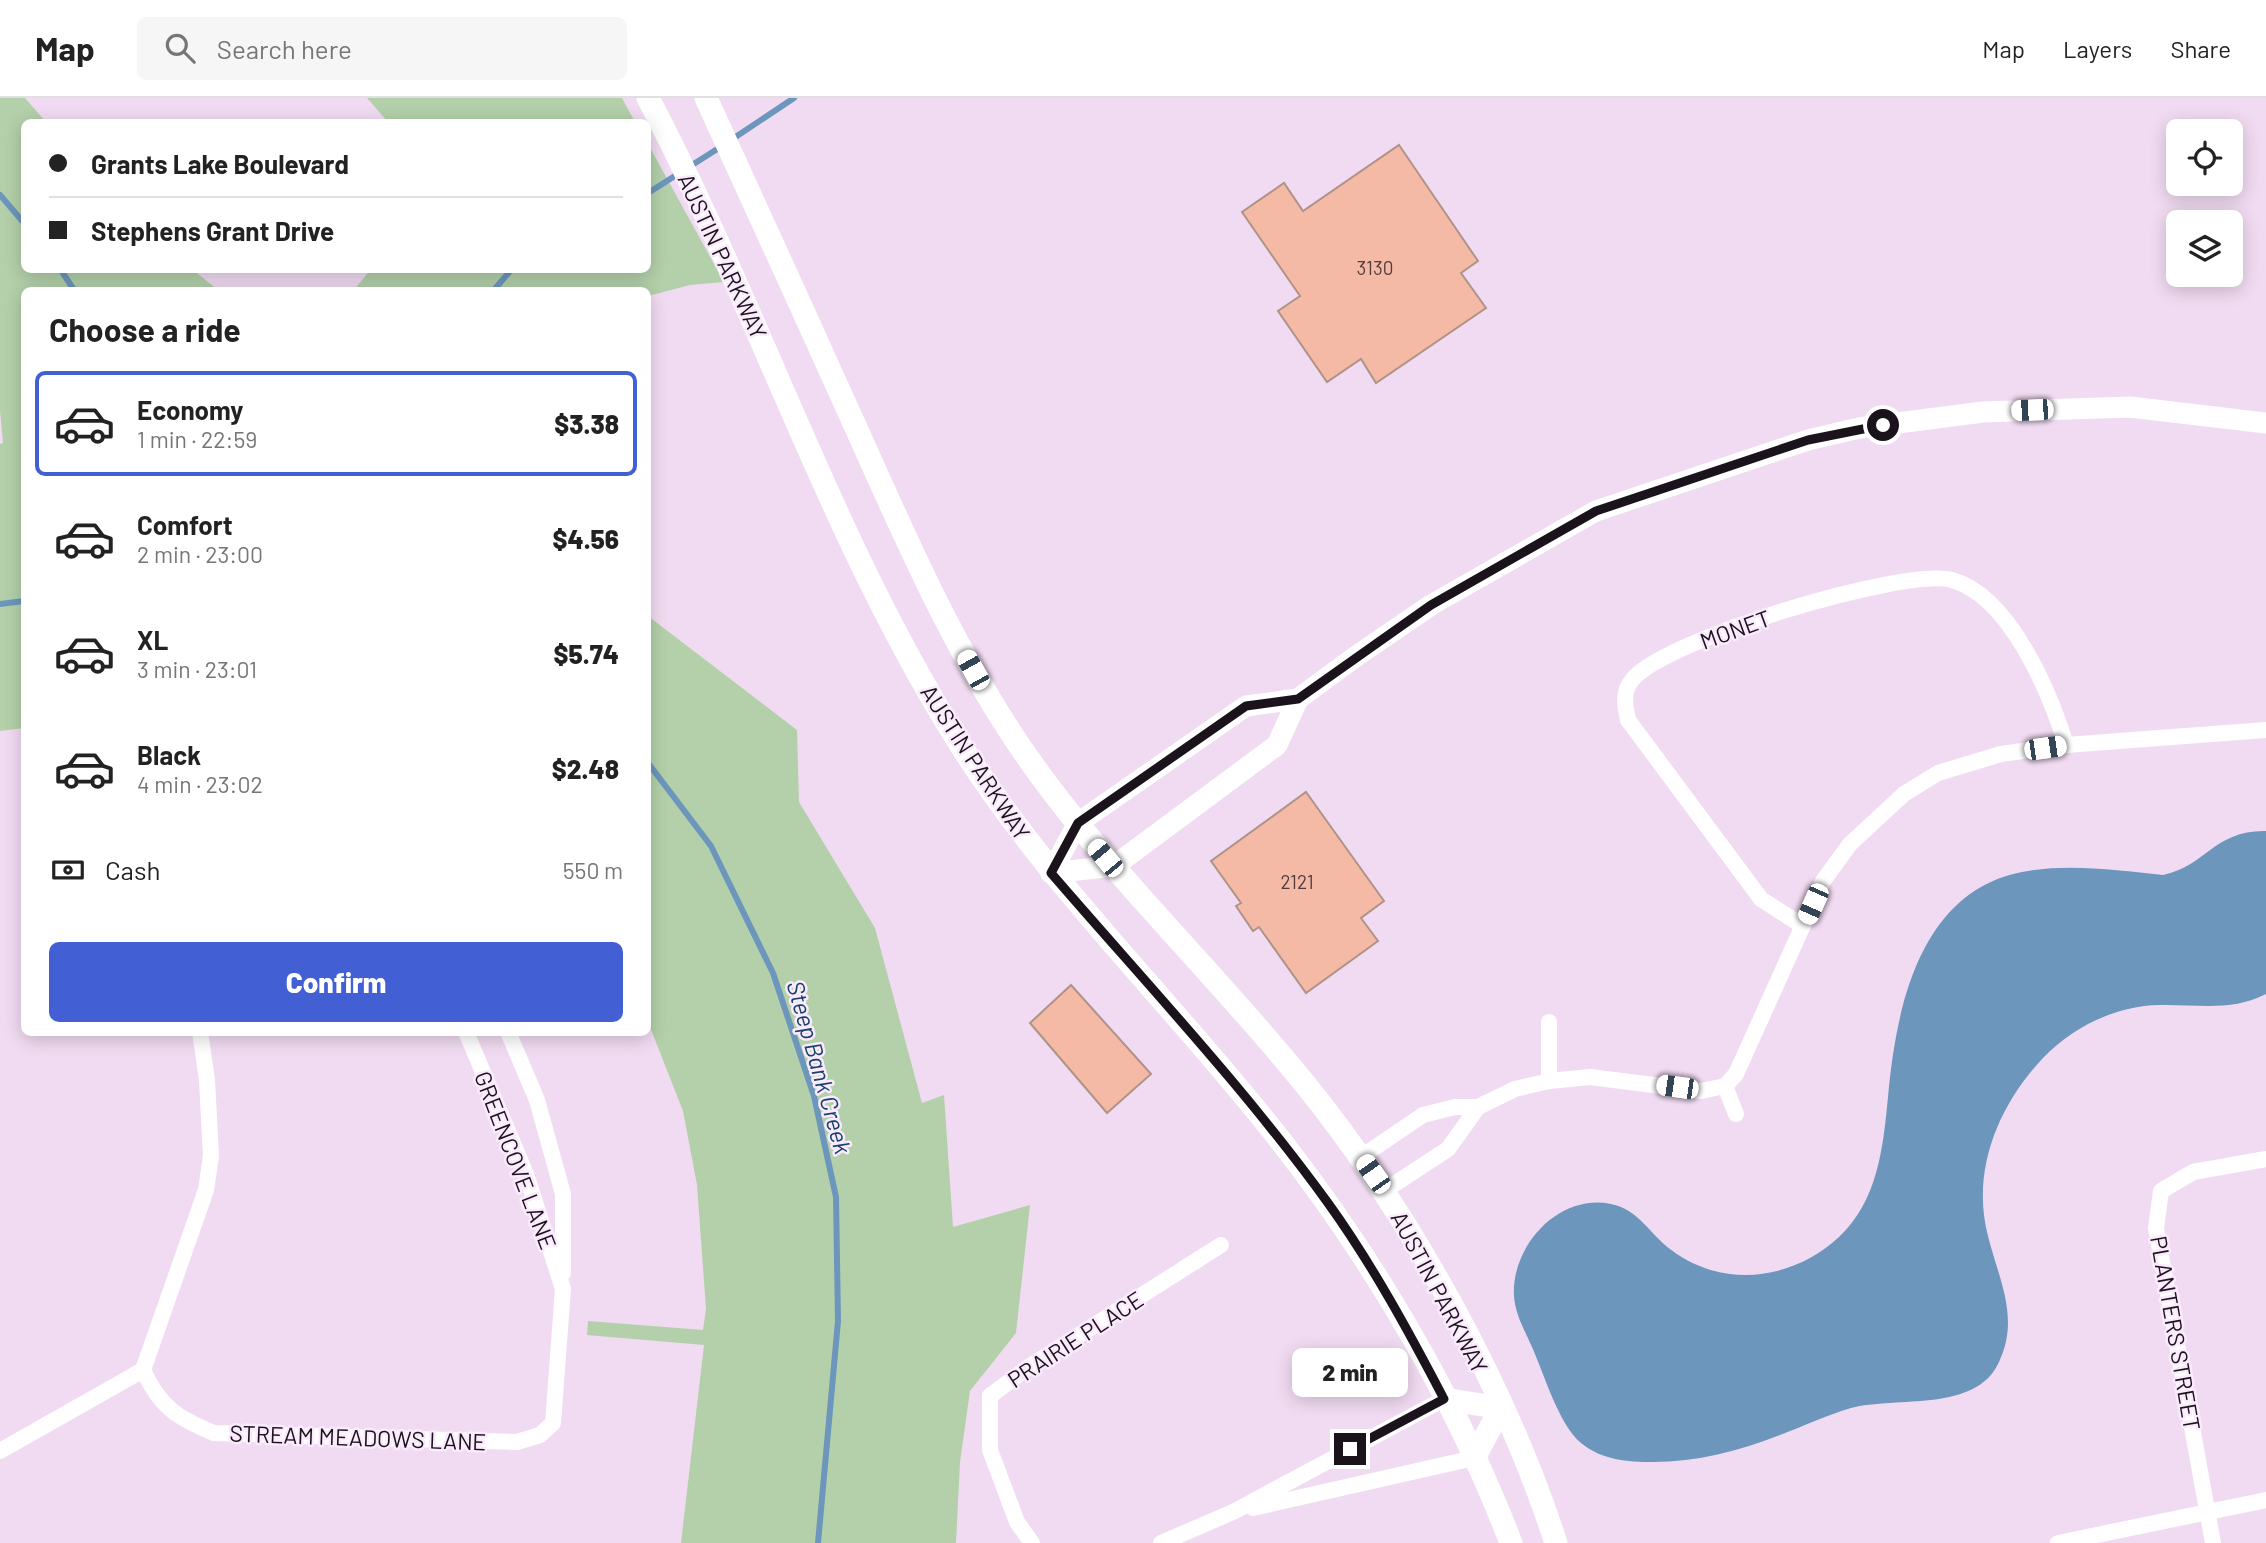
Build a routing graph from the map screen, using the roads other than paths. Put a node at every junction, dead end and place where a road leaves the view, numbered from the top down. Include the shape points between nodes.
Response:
1 (706, 98) edge
2 (652, 106) edge
3 (2266, 423) edge
4 (1298, 699) junction
5 (2266, 730) edge
6 (2066, 745) junction
7 (1078, 823) junction
8 (1114, 866) junction
9 (1051, 873) junction
10 (1803, 926) junction
11 (1549, 1022) dead end
12 (201, 1036) edge
13 (468, 1036) edge
14 (510, 1036) edge
15 (1549, 1080) junction
16 (1725, 1086) junction
17 (1478, 1107) junction
18 (1736, 1114) dead end
19 (1361, 1157) junction
20 (2266, 1159) edge
21 (1384, 1191) junction
22 (1221, 1245) dead end
23 (563, 1289) junction
24 (143, 1370) junction
25 (1444, 1399) junction
26 (1501, 1408) junction
27 (553, 1423) joint
28 (0, 1451) edge
29 (1474, 1458) junction
30 (2266, 1500) edge
31 (2207, 1511) junction
32 (1233, 1512) junction
33 (1032, 1543) edge
34 (1161, 1543) edge
35 (1511, 1543) edge
36 (1556, 1543) edge
37 (2058, 1543) edge
38 (2213, 1543) edge

1 - 7 main road, AUSTIN PARKWAY via 946,622 1027,757
2 - 9 main road, AUSTIN PARKWAY via 895,634 960,744
3 - 4 street via 2130,407 1996,411 1859,428 1808,440 1596,511 1431,605
4 - 7 street via 1246,706
4 - 8 street via 1277,745
5 - 6 street
6 - 10 street via 1965,763 1904,794 1850,844 1823,881
6 - 10 street, MONET via 2051,697 2031,658 2001,617 1976,593 1953,580 1912,579 1802,606 1730,628 1652,663 1627,686 1628,720 1761,899
7 - 8 main road, AUSTIN PARKWAY
7 - 9 street
8 - 9 street
8 - 19 main road, AUSTIN PARKWAY via 1304,1083
9 - 25 main road, AUSTIN PARKWAY via 1298,1163 1375,1274
10 - 16 street via 1736,1074
11 - 15 street
12 - 24 street via 211,1156 206,1190
13 - 23 street, GREENCOVE LANE via 526,1174
14 - 23 street, GREENCOVE LANE via 537,1100 563,1194
15 - 16 street via 1590,1077 1701,1091
15 - 17 street
16 - 18 street
17 - 19 street via 1423,1115
17 - 21 street via 1448,1149
19 - 21 main road, AUSTIN PARKWAY
20 - 31 street, PLANTERS STREET via 2193,1172 2161,1191 2156,1228
21 - 26 main road, AUSTIN PARKWAY via 1441,1284
22 - 33 street, PRAIRIE PLACE via 990,1396 990,1450 1017,1522
23 - 27 street, GREENCOVE LANE
24 - 27 street, STREAM MEADOWS LANE via 154,1395 177,1416 214,1433 517,1442 540,1435
24 - 28 street
25 - 26 main road
25 - 29 main road, AUSTIN PARKWAY
25 - 32 street
26 - 29 main road
26 - 36 main road, AUSTIN PARKWAY
29 - 32 street
29 - 35 main road, AUSTIN PARKWAY
30 - 31 street
31 - 37 street
31 - 38 street, PLANTERS STREET
32 - 34 street

